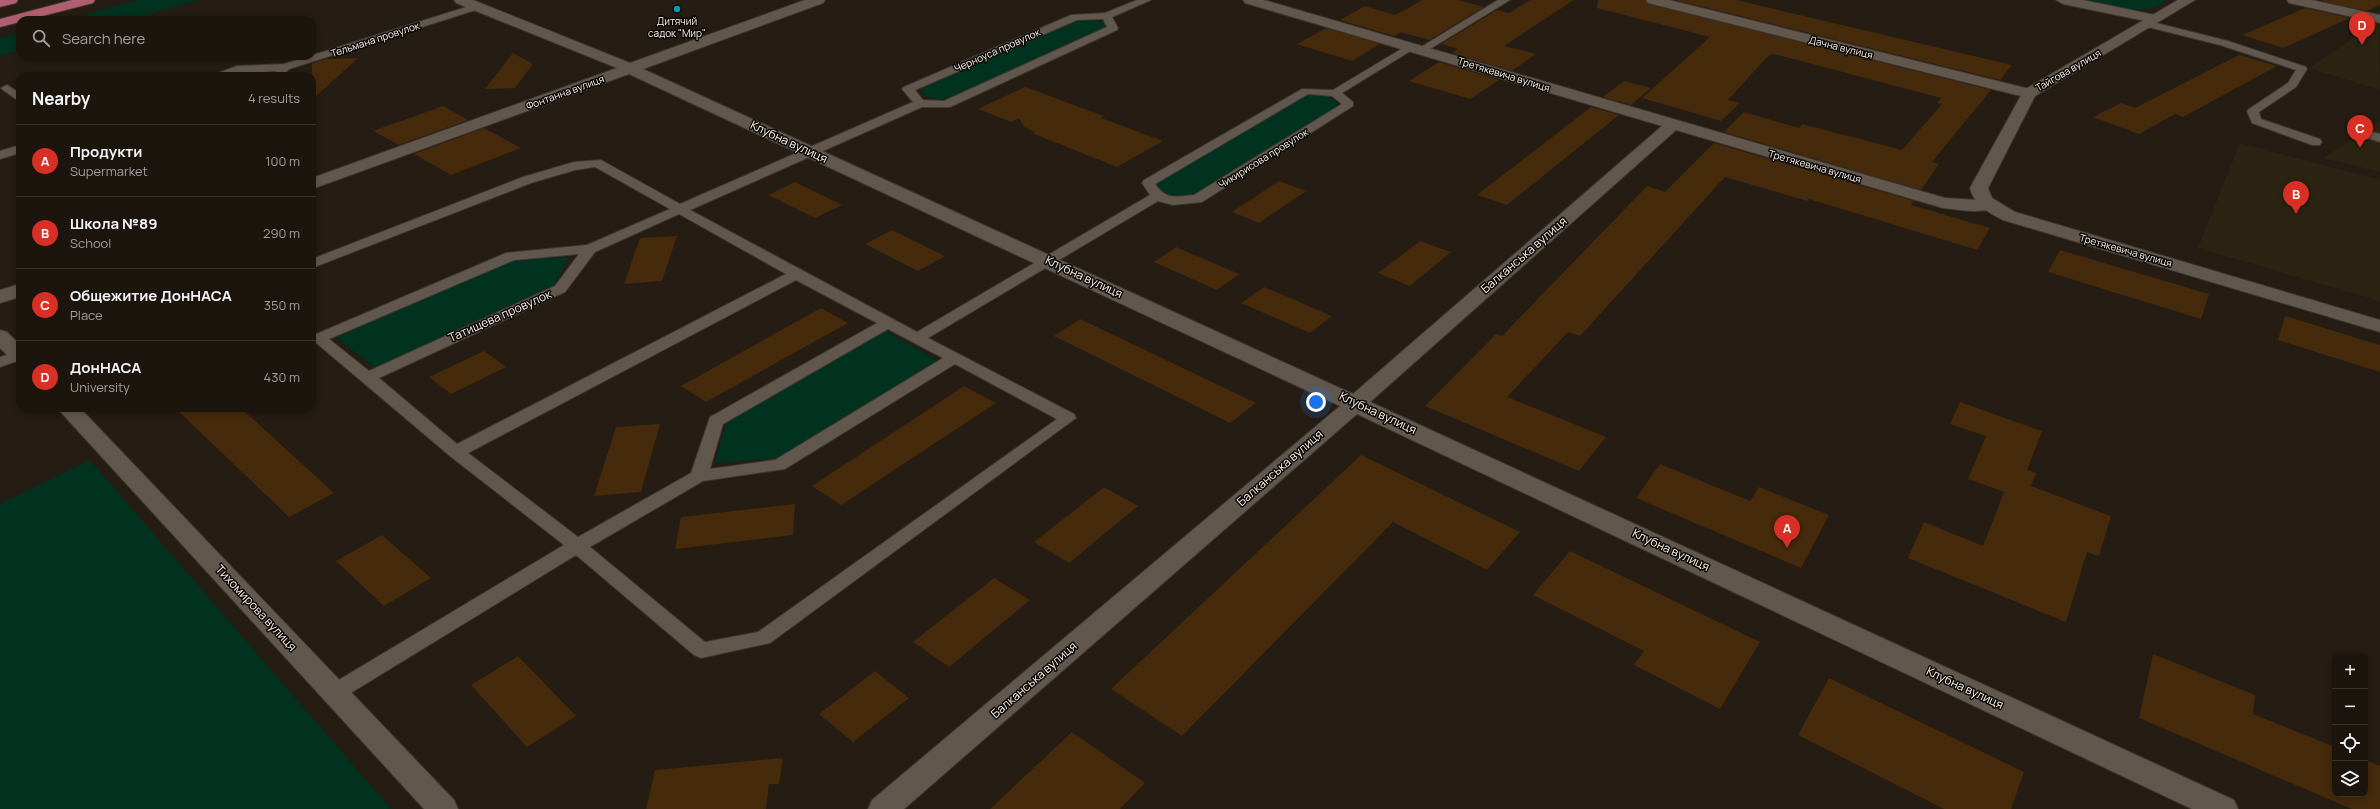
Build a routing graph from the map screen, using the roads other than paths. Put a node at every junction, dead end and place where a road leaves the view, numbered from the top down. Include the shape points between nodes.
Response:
1 (10, 0) edge
2 (86, 0) edge
3 (818, 0) edge
4 (1146, 0) edge
5 (1250, 0) edge
6 (1505, 0) edge
7 (1653, 0) edge
8 (2063, 0) edge
9 (2188, 0) edge
10 (2294, 0) edge
11 (0, 3) edge
12 (468, 3) edge
13 (26, 16) edge
14 (39, 16) edge
15 (1106, 16) junction
16 (16, 19) edge
17 (2380, 19) edge
18 (2151, 21) junction
19 (0, 23) edge
20 (16, 23) edge
21 (0, 29) edge
22 (1417, 48) junction
23 (316, 56) edge
24 (305, 60) edge
25 (285, 67) junction
26 (629, 68) junction
27 (228, 72) edge
28 (281, 72) edge
29 (7, 88) dead end
30 (1335, 93) junction
31 (2030, 93) junction
32 (16, 96) edge
33 (920, 103) junction
34 (1673, 124) junction
35 (2361, 133) dead end
36 (2380, 138) edge
37 (2316, 142) dead end
38 (16, 150) edge
39 (812, 152) junction
40 (0, 155) edge
41 (316, 183) edge
42 (1157, 196) junction
43 (1988, 205) junction
44 (680, 210) junction
45 (590, 249) junction
46 (1047, 260) junction
47 (316, 262) edge
48 (796, 274) junction
49 (16, 291) edge
50 (0, 297) edge
51 (887, 323) junction
52 (2380, 326) edge
53 (0, 336) edge
54 (917, 338) junction
55 (13, 358) edge
56 (954, 358) junction
57 (368, 377) junction
58 (1356, 403) junction
59 (72, 412) edge
60 (456, 452) junction
61 (698, 476) junction
62 (577, 546) junction
63 (334, 693) junction
64 (443, 809) edge
65 (884, 809) edge
66 (2223, 809) edge

1 - 11 main road
2 - 13 main road
2 - 14 main road
3 - 26 street, Фонтанна вулиця
4 - 15 lane, Черноуса провулок
5 - 22 street, Третякевича вулиця
6 - 22 lane
7 - 31 street, Дачна вулиця
8 - 18 street
9 - 18 street, Тайгова вулиця
10 - 17 street
12 - 23 lane, Тельмана провулок
12 - 26 street, Клубна вулиця
15 - 33 lane via 1113,28 946,105
15 - 33 lane, Черноуса провулок via 1075,17 908,89
16 - 19 main road
18 - 31 street, Тайгова вулиця
18 - 37 lane via 2224,42 2302,69 2292,85 2253,111 2256,121
20 - 21 main road
22 - 30 lane
22 - 34 street, Третякевича вулиця
24 - 25 lane, Тельмана провулок
25 - 27 lane, Тельмана провулок via 237,69
25 - 28 lane
26 - 39 street, Клубна вулиця
26 - 41 street, Фонтанна вулиця
29 - 32 lane
30 - 42 lane via 1306,91 1148,183
30 - 42 lane, Чикирисова провулок via 1349,104 1197,199 1173,201
31 - 43 street, Тайгова вулиця via 1979,188 1980,196
33 - 39 lane
34 - 43 street, Третякевича вулиця via 1943,203
34 - 58 street, Балканська вулиця
35 - 36 lane
38 - 40 lane
39 - 44 lane, Татищева провулок
39 - 46 street, Клубна вулиця
42 - 46 lane
43 - 52 street, Третякевича вулиця via 2009,216
44 - 45 lane, Татищева провулок
44 - 47 lane via 597,163 574,166 527,180
44 - 48 lane
45 - 57 lane, Татищева провулок via 560,289
45 - 57 lane via 511,256 319,338
46 - 54 lane
46 - 58 street, Клубна вулиця
48 - 51 lane
48 - 60 lane
49 - 50 street
51 - 54 lane
51 - 61 lane via 716,421
53 - 55 street
54 - 56 lane
56 - 61 lane via 779,465
56 - 62 lane via 1068,418 763,638 701,650
57 - 60 lane
58 - 65 street, Балканська вулиця
58 - 66 street, Клубна вулиця
59 - 63 street, Тихомирова вулиця
60 - 62 lane
61 - 62 lane
62 - 63 lane
63 - 64 street, Тихомирова вулиця

